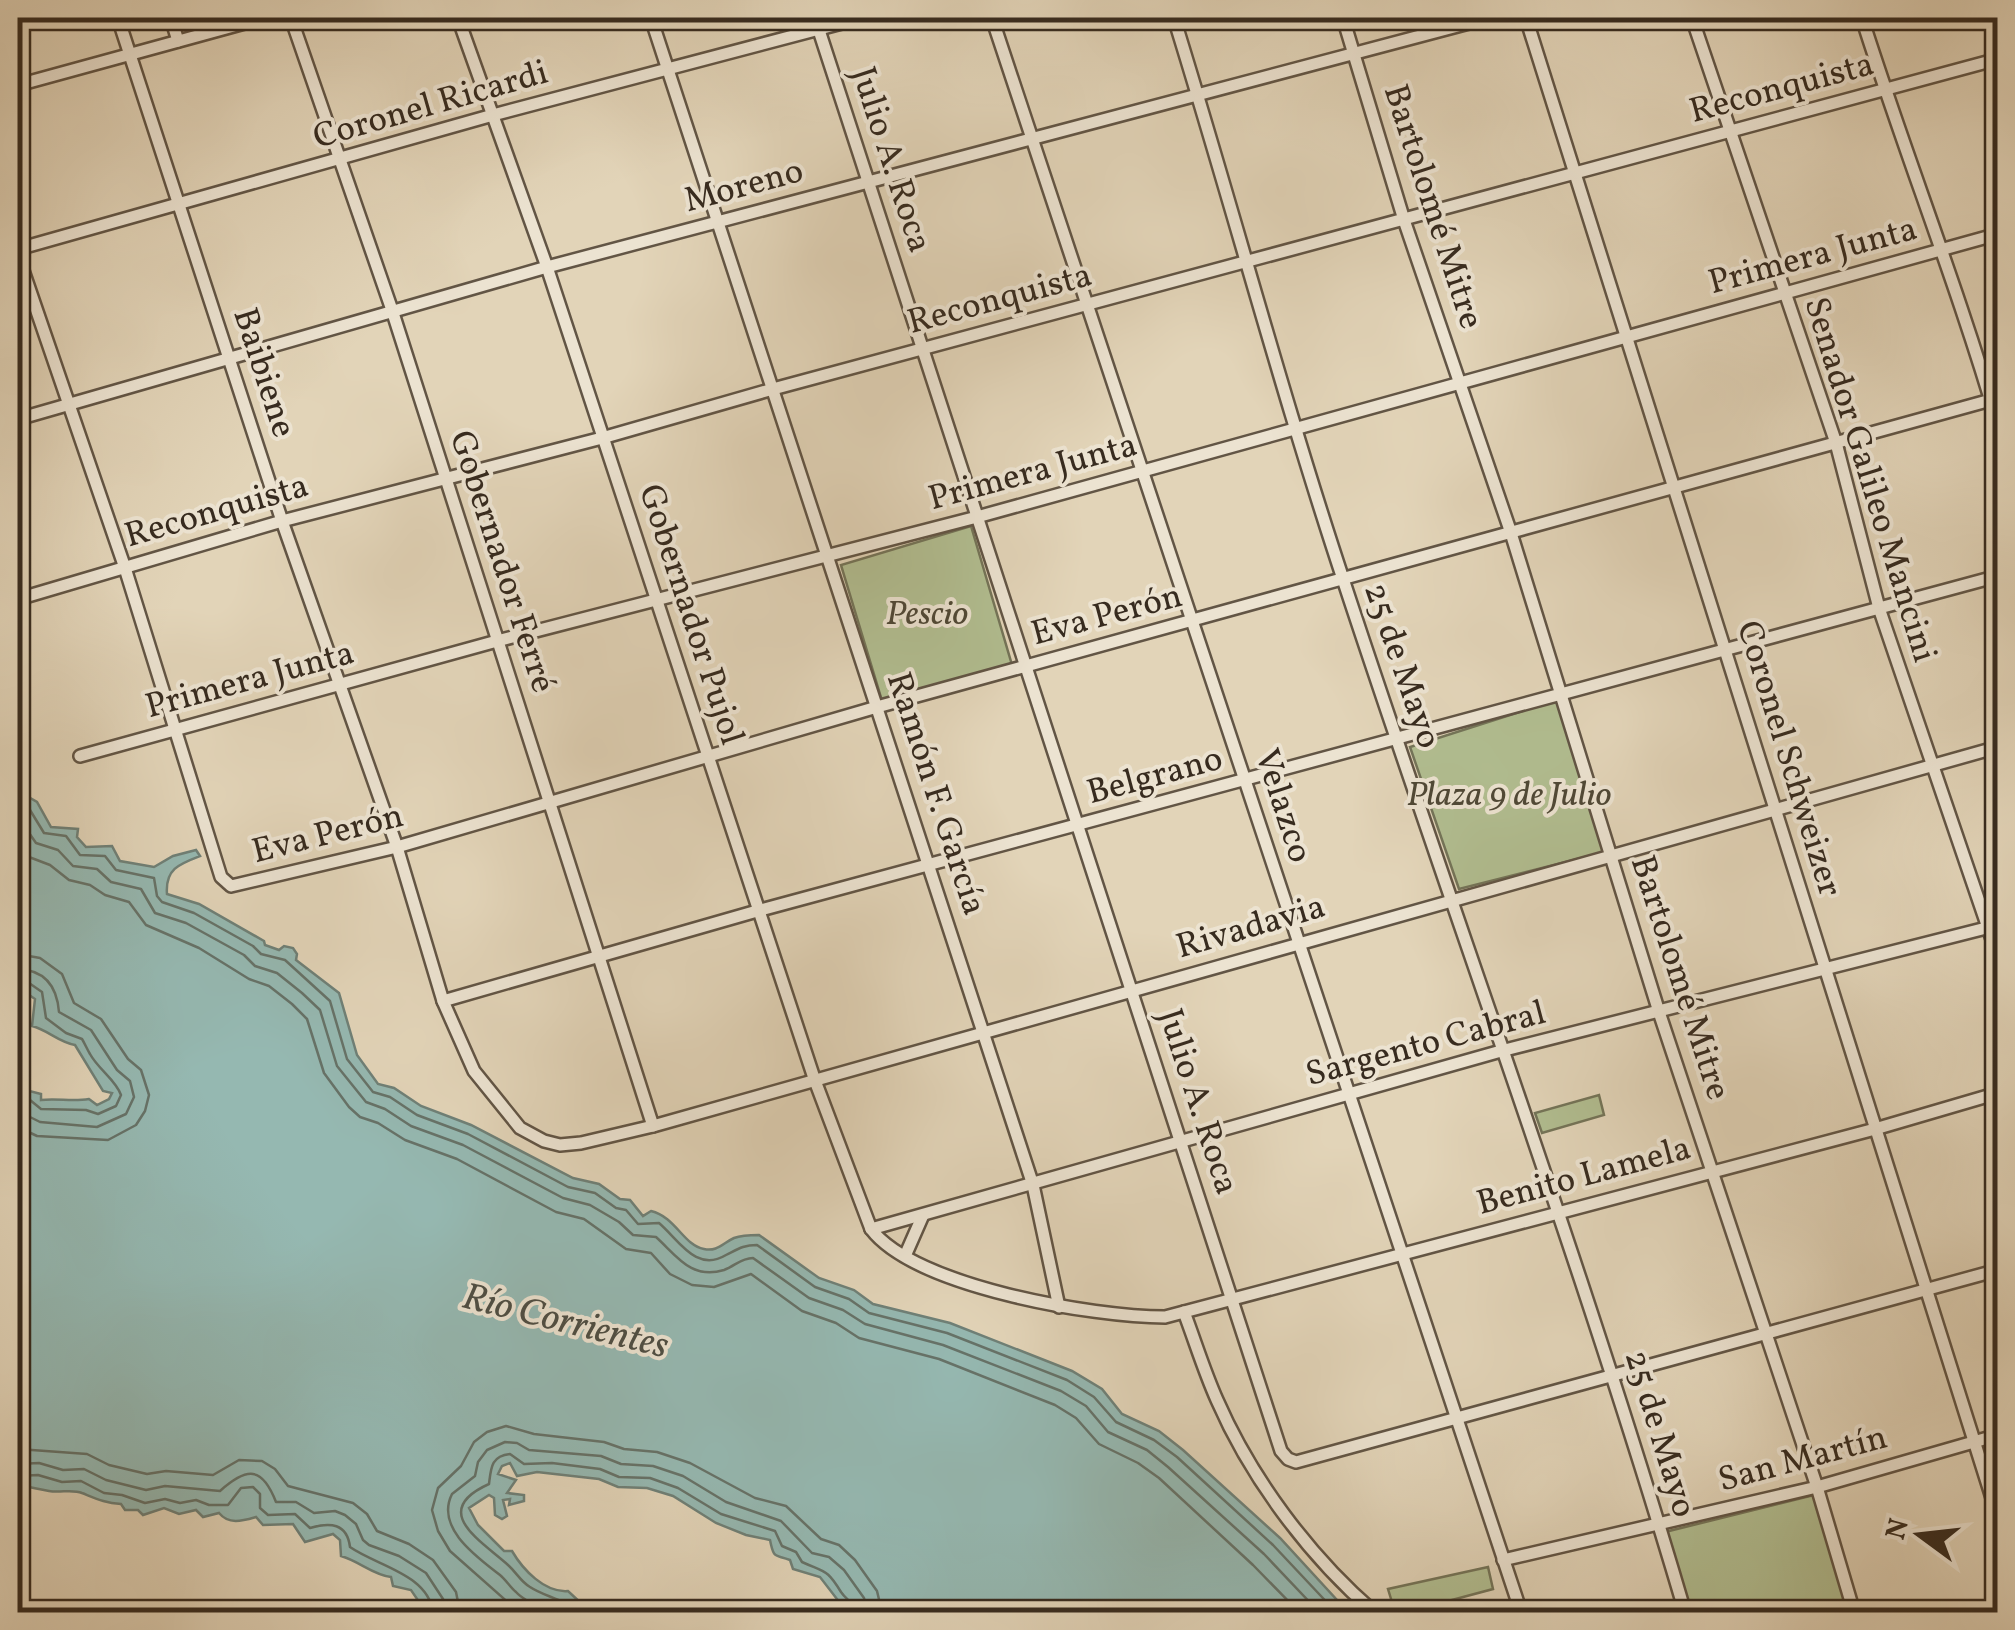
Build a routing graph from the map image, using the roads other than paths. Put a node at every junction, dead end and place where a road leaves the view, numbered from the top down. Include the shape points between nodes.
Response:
1 (118, 18) edge
2 (171, 18) edge
3 (263, 18) edge
4 (291, 18) edge
5 (458, 18) edge
6 (650, 18) edge
7 (861, 18) edge
8 (992, 18) edge
9 (1174, 18) edge
10 (1343, 18) edge
11 (1488, 18) edge
12 (1526, 18) edge
13 (1692, 18) edge
14 (1862, 18) edge
15 (816, 23) edge
16 (178, 41) junction
17 (131, 54) junction
18 (1354, 54) junction
19 (1998, 59) edge
20 (667, 68) junction
21 (18, 85) edge
22 (1884, 90) junction
23 (1198, 95) junction
24 (493, 116) junction
25 (1729, 132) junction
26 (1032, 139) junction
27 (341, 161) junction
28 (1575, 173) junction
29 (868, 183) junction
30 (179, 206) junction
31 (1404, 220) junction
32 (718, 222) junction
33 (1998, 234) edge
34 (1944, 249) junction
35 (18, 253) edge
36 (1246, 262) junction
37 (547, 266) junction
38 (1783, 294) junction
39 (1087, 305) junction
40 (392, 310) junction
41 (1626, 337) junction
42 (923, 350) junction
43 (231, 360) junction
44 (1462, 383) junction
45 (772, 389) junction
46 (1994, 399) edge
47 (68, 405) junction
48 (18, 418) edge
49 (1998, 425) edge
50 (1298, 428) junction
51 (602, 438) junction
52 (1836, 443) junction
53 (1142, 471) junction
54 (445, 478) junction
55 (1674, 488) junction
56 (977, 517) junction
57 (282, 521) junction
58 (1510, 533) junction
59 (828, 558) junction
60 (126, 568) junction
61 (1998, 576) edge
62 (1342, 578) junction
63 (18, 599) edge
64 (657, 600) junction
65 (1879, 608) junction
66 (1192, 621) junction
67 (498, 641) junction
68 (1725, 650) junction
69 (1026, 666) junction
70 (341, 685) junction
71 (1563, 694) junction
72 (877, 707) junction
73 (174, 730) junction
74 (1397, 739) junction
75 (1998, 747) edge
76 (80, 756) dead end
77 (708, 758) junction
78 (1930, 765) junction
79 (1245, 781) junction
80 (549, 804) junction
81 (1775, 810) junction
82 (1078, 827) junction
83 (397, 847) junction
84 (1610, 855) junction
85 (930, 866) junction
86 (1451, 900) junction
87 (757, 911) junction
88 (1993, 926) edge
89 (1299, 943) junction
90 (1998, 957) edge
91 (599, 958) junction
92 (1825, 970) junction
93 (1132, 991) junction
94 (444, 1001) junction
95 (1659, 1012) junction
96 (984, 1032) junction
97 (1501, 1051) junction
98 (814, 1078) junction
99 (1998, 1093) edge
100 (1349, 1095) junction
101 (652, 1126) junction
102 (520, 1128) joint
103 (1876, 1128) junction
104 (1181, 1140) junction
105 (1712, 1172) junction
106 (1032, 1185) junction
107 (1560, 1211) junction
108 (924, 1215) junction
109 (871, 1229) junction
110 (1402, 1254) junction
111 (904, 1256) junction
112 (1998, 1270) edge
113 (1926, 1290) junction
114 (1232, 1300) junction
115 (1059, 1307) junction
116 (1184, 1312) junction
117 (1765, 1333) junction
118 (1611, 1374) junction
119 (1456, 1417) junction
120 (1998, 1436) edge
121 (1974, 1442) junction
122 (1818, 1487) junction
123 (1998, 1516) edge
124 (1659, 1524) junction
125 (1504, 1560) junction
126 (1998, 1607) edge
127 (1374, 1612) edge
128 (1521, 1612) edge
129 (1684, 1612) edge
130 (1854, 1612) edge
131 (1977, 1612) edge

1 - 17 street, Baibiene
2 - 16 street
3 - 16 street
4 - 27 street, Gobernador Ferré
5 - 24 street, Gobernador Pujol
6 - 20 street, Ramón F. García
7 - 15 street, Coronel Ricardi
8 - 26 street, Velazco
9 - 23 street, 25 de Mayo
10 - 18 street, Bartolomé Mitre
11 - 18 street, Moreno
12 - 28 street, Coronel Schweizer
13 - 25 street, Senador Galileo Mancini
14 - 22 street
15 - 20 street, Coronel Ricardi
15 - 29 street, Julio A. Roca
16 - 17 street
17 - 21 street
17 - 30 street, Baibiene
18 - 23 street, Moreno
18 - 31 street, Bartolomé Mitre
19 - 22 street, Reconquista
20 - 24 street, Coronel Ricardi
20 - 32 street, Ramón F. García
22 - 25 street, Reconquista
22 - 34 street
23 - 26 street, Moreno
23 - 36 street, 25 de Mayo
24 - 27 street, Coronel Ricardi
24 - 37 street, Gobernador Pujol
25 - 28 street, Reconquista
25 - 38 street, Senador Galileo Mancini
26 - 29 street, Moreno
26 - 39 street, Velazco
27 - 30 street, Coronel Ricardi
27 - 40 street, Gobernador Ferré
28 - 31 street, Reconquista
28 - 41 street, Coronel Schweizer
29 - 32 street, Moreno
29 - 42 street, Julio A. Roca
30 - 35 street, Coronel Ricardi
30 - 43 street, Baibiene
31 - 36 street, Reconquista
31 - 44 street, Bartolomé Mitre
32 - 37 street, Moreno
32 - 45 street, Ramón F. García
33 - 34 street, Primera Junta
34 - 38 street, Primera Junta
34 - 46 street
35 - 47 street
36 - 39 street, Reconquista
36 - 50 street, 25 de Mayo
37 - 40 street, Moreno
37 - 51 street, Gobernador Pujol
38 - 41 street, Primera Junta
38 - 52 street, Senador Galileo Mancini
39 - 42 street, Reconquista
39 - 53 street, Velazco
40 - 43 street, Moreno
40 - 54 street, Gobernador Ferré
41 - 44 street, Primera Junta
41 - 55 street, Coronel Schweizer
42 - 45 street, Reconquista
42 - 56 street, Julio A. Roca
43 - 47 street, Moreno
43 - 57 street, Baibiene
44 - 50 street, Primera Junta
44 - 58 street, Bartolomé Mitre
45 - 51 street, Reconquista
45 - 59 street, Ramón F. García
46 - 49 street
46 - 52 street, Eva Perón
47 - 48 street, Moreno
47 - 60 street
50 - 53 street, Primera Junta
50 - 62 street, 25 de Mayo
51 - 54 street, Reconquista
51 - 64 street, Gobernador Pujol
52 - 55 street, Eva Perón
52 - 65 street, Senador Galileo Mancini
53 - 56 street, Primera Junta
53 - 66 street, Velazco
54 - 57 street, Reconquista
54 - 67 street, Gobernador Ferré
55 - 58 street, Eva Perón
55 - 68 street, Coronel Schweizer
56 - 59 street, Primera Junta
56 - 69 street, Julio A. Roca
57 - 60 street, Reconquista
57 - 70 street, Baibiene
58 - 62 street, Eva Perón
58 - 71 street, Bartolomé Mitre
59 - 64 street, Primera Junta
59 - 72 street, Ramón F. García
60 - 63 street, Reconquista
60 - 73 street
61 - 65 street, Belgrano
62 - 66 street, Eva Perón
62 - 74 street, 25 de Mayo
64 - 67 street, Primera Junta
64 - 77 street, Gobernador Pujol
65 - 68 street, Belgrano
65 - 78 street, Senador Galileo Mancini
66 - 69 street, Eva Perón
66 - 79 street, Velazco
67 - 70 street, Primera Junta
67 - 80 street, Gobernador Ferré
68 - 71 street, Belgrano
68 - 81 street, Coronel Schweizer
69 - 72 street, Eva Perón
69 - 82 street, Julio A. Roca
70 - 73 street, Primera Junta
70 - 83 street, Baibiene
71 - 74 street, Belgrano
71 - 84 street, Bartolomé Mitre
72 - 77 street, Eva Perón
72 - 85 street, Ramón F. García
73 - 76 street, Primera Junta
73 - 83 street, Eva Perón via 221,877 232,886
74 - 79 street, Belgrano
74 - 86 street, 25 de Mayo
75 - 78 street, Rivadavia
77 - 80 street, Eva Perón
77 - 87 street, Gobernador Pujol
78 - 81 street, Rivadavia
78 - 88 street, Senador Galileo Mancini
79 - 82 street, Belgrano
79 - 89 street, Velazco
80 - 83 street, Eva Perón
80 - 91 street, Gobernador Ferré
81 - 84 street, Rivadavia
81 - 92 street, Coronel Schweizer
82 - 85 street, Belgrano
82 - 93 street, Julio A. Roca
83 - 94 street, Baibiene
84 - 86 street, Rivadavia
84 - 95 street, Bartolomé Mitre
85 - 87 street, Belgrano
85 - 96 street, Ramón F. García
86 - 89 street, Rivadavia
86 - 97 street, 25 de Mayo
87 - 91 street, Belgrano
87 - 98 street, Gobernador Pujol
88 - 90 street, Senador Galileo Mancini
88 - 92 street, Sargento Cabral
89 - 93 street, Rivadavia
89 - 100 street, Velazco
91 - 94 street, Belgrano
91 - 101 street, Gobernador Ferré
92 - 95 street, Sargento Cabral
92 - 103 street, Coronel Schweizer
93 - 96 street, Rivadavia
93 - 104 street, Julio A. Roca
94 - 102 street, Baibiene via 474,1071
95 - 97 street, Sargento Cabral
95 - 105 street, Bartolomé Mitre
96 - 98 street, Rivadavia
96 - 106 street, Ramón F. García
97 - 100 street, Sargento Cabral
97 - 107 street, 25 de Mayo
98 - 101 street, Rivadavia
98 - 109 street, Gobernador Pujol
99 - 103 street, Benito Lamela
100 - 104 street, Sargento Cabral
100 - 110 street, Velazco
101 - 102 street, Rivadavia via 560,1145
103 - 105 street, Benito Lamela
103 - 113 street, Coronel Schweizer
104 - 106 street, Sargento Cabral
104 - 114 street, Julio A. Roca
105 - 107 street, Benito Lamela
105 - 117 street, Bartolomé Mitre
106 - 108 street, Sargento Cabral
106 - 115 street, Ramón F. García
107 - 110 street, Benito Lamela
107 - 118 street, 25 de Mayo
108 - 109 street, Sargento Cabral
108 - 111 street
109 - 111 street, Benito Lamela
110 - 114 street, Benito Lamela
110 - 119 street, Velazco
111 - 115 street, Benito Lamela
112 - 113 street
113 - 117 street
113 - 121 street, Coronel Schweizer
114 - 116 street, Benito Lamela
114 - 119 street, Julio A. Roca via 1288,1459
115 - 116 street, Benito Lamela via 1132,1317
116 - 127 street via 1217,1400 1264,1483 1329,1568
117 - 118 street
117 - 122 street, Bartolomé Mitre
118 - 119 street
118 - 124 street, 25 de Mayo
119 - 125 street, Velazco
120 - 121 street, San Martín
121 - 122 street, San Martín
121 - 123 street, Coronel Schweizer
122 - 124 street, San Martín
122 - 130 street, Bartolomé Mitre
124 - 125 street, San Martín
124 - 129 street, 25 de Mayo
125 - 128 street, Velazco
126 - 131 street

